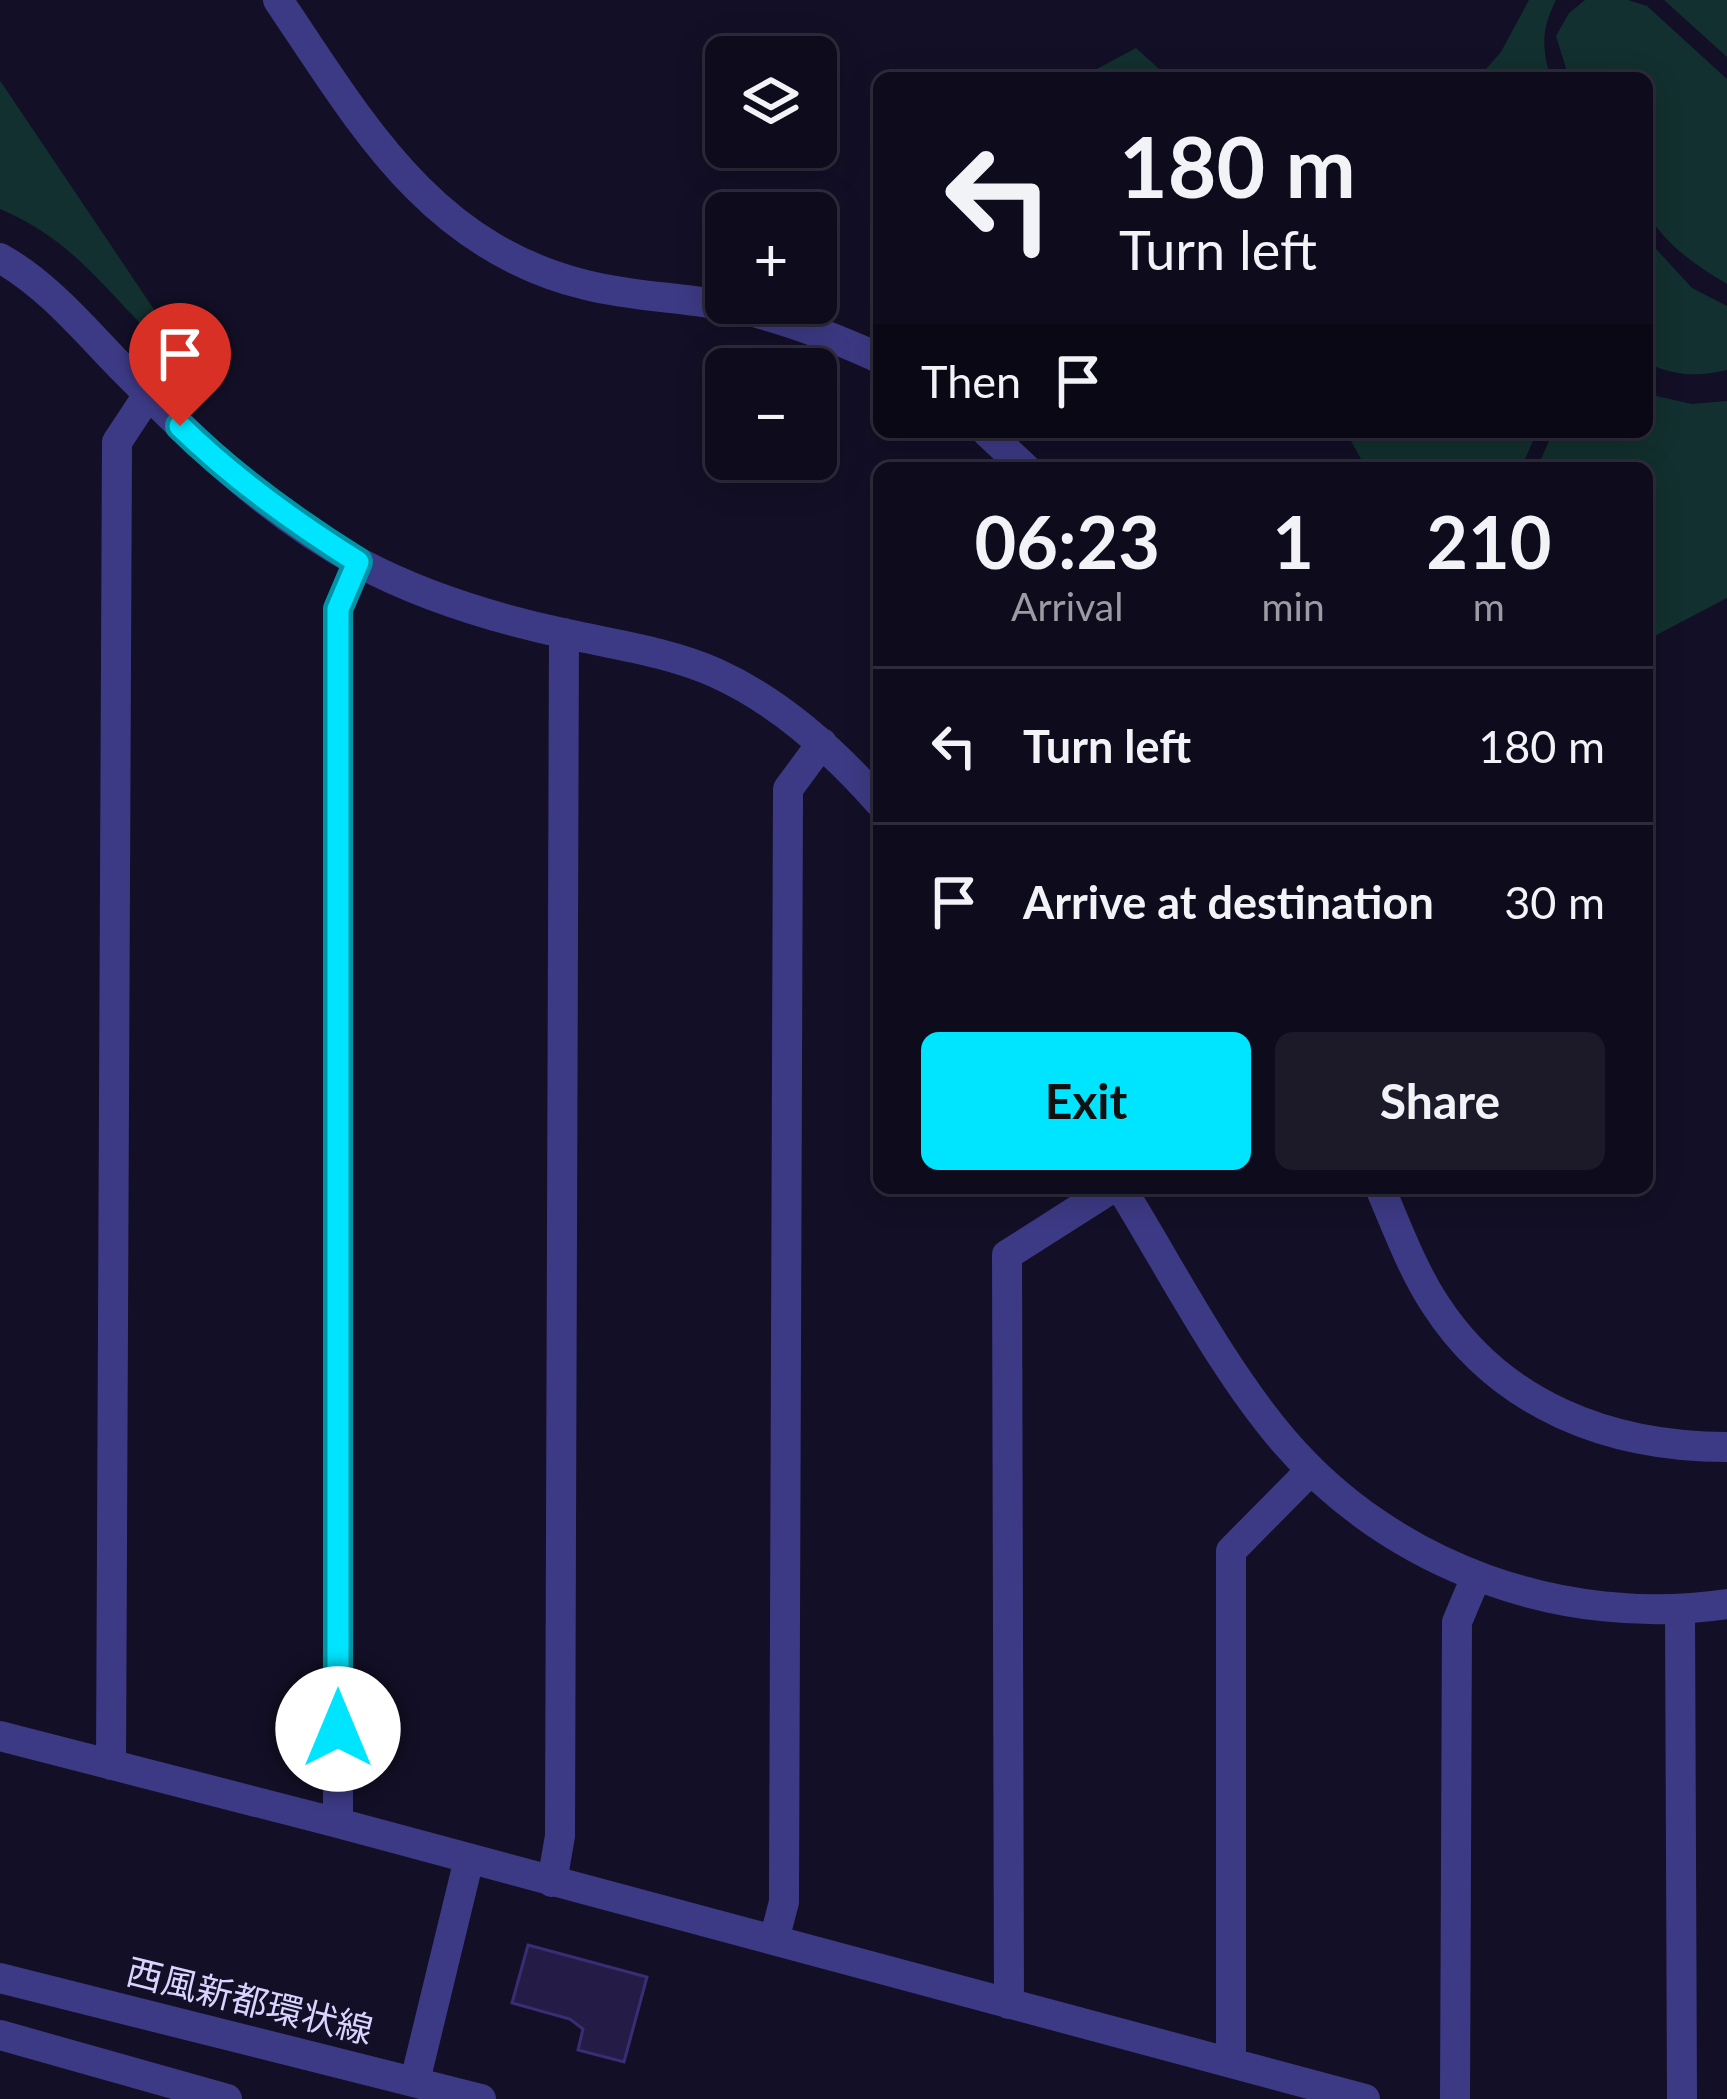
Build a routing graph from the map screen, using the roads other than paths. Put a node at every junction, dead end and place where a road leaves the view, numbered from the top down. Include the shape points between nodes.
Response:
1 (278, 0) edge
2 (0, 258) edge
3 (873, 355) edge
4 (148, 395) junction
5 (993, 438) edge
6 (1019, 462) edge
7 (358, 562) junction
8 (564, 633) junction
9 (822, 743) junction
10 (873, 796) edge
11 (1106, 1194) edge
12 (1120, 1194) edge
13 (1383, 1194) edge
14 (1727, 1447) edge
15 (1310, 1471) junction
16 (1475, 1577) junction
17 (1727, 1604) edge
18 (1680, 1611) junction
19 (0, 1736) edge
20 (111, 1766) junction
21 (338, 1823) junction
22 (469, 1859) junction
23 (552, 1882) junction
24 (774, 1940) junction
25 (0, 1978) edge
26 (1009, 2004) junction
27 (0, 2035) edge
28 (1231, 2063) junction
29 (415, 2081) junction
30 (227, 2099) edge
31 (482, 2099) edge
32 (1365, 2099) edge
33 (1455, 2099) edge
34 (1682, 2099) edge

1 - 3 street via 398,170 493,248 586,285 743,309
2 - 4 street
4 - 7 street via 275,508
4 - 20 street via 117,442
5 - 6 street
7 - 8 street via 445,599
7 - 21 street via 338,609
8 - 9 street via 716,673
8 - 23 street via 560,1812
9 - 10 street
9 - 24 street via 788,789 784,1903
11 - 26 street via 1007,1255
12 - 15 street via 1251,1399
13 - 14 street via 1433,1301 1506,1381 1624,1438
15 - 16 street via 1388,1533
15 - 28 street via 1231,1551
16 - 18 street via 1604,1608
16 - 33 street via 1457,1622
17 - 18 street
18 - 34 street
19 - 20 street
20 - 21 street
21 - 22 street
22 - 23 street
22 - 29 street
23 - 24 street
24 - 26 street
25 - 29 street, 西風新都環状線
26 - 28 street
27 - 30 street
28 - 32 street
29 - 31 street, 西風新都環状線

